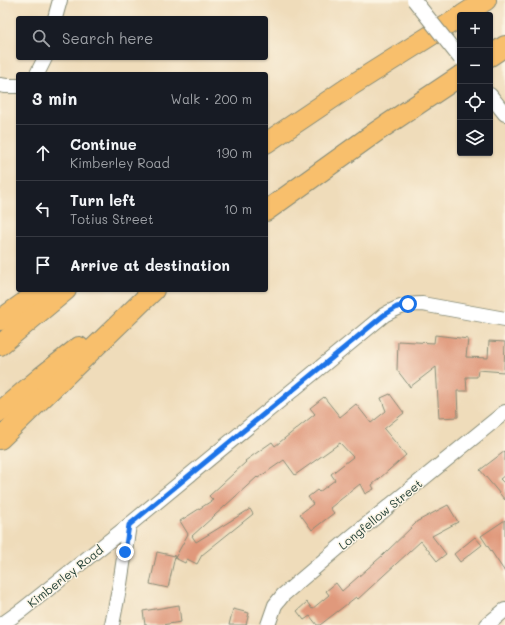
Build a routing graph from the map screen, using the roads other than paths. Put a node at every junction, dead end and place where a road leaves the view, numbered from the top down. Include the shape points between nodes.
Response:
1 (60, 0) edge
2 (414, 0) edge
3 (486, 0) edge
4 (467, 12) edge
5 (56, 16) edge
6 (457, 19) edge
7 (505, 46) edge
8 (457, 54) edge
9 (493, 54) edge
10 (44, 60) edge
11 (38, 72) edge
12 (457, 78) edge
13 (0, 85) edge
14 (16, 86) edge
15 (493, 99) edge
16 (505, 114) edge
17 (268, 142) edge
18 (268, 210) edge
19 (39, 292) edge
20 (64, 292) edge
21 (151, 292) edge
22 (152, 292) edge
23 (505, 319) edge
24 (0, 320) edge
25 (0, 345) edge
26 (0, 412) edge
27 (505, 412) edge
28 (0, 439) edge
29 (129, 525) junction
30 (505, 610) edge
31 (1, 625) edge
32 (112, 625) edge
33 (268, 625) edge
34 (487, 625) edge

1 - 5 street
2 - 8 street, bridge
3 - 4 highway
6 - 17 highway
7 - 9 highway
10 - 11 street
12 - 18 highway
13 - 14 street
15 - 16 street
19 - 24 highway
20 - 25 highway
21 - 26 highway
22 - 28 highway
23 - 29 street, Kimberley Road via 422,304 397,307
27 - 33 street, Longfellow Street via 283,594 275,605
29 - 31 street, Kimberley Road
29 - 32 street
30 - 34 street

